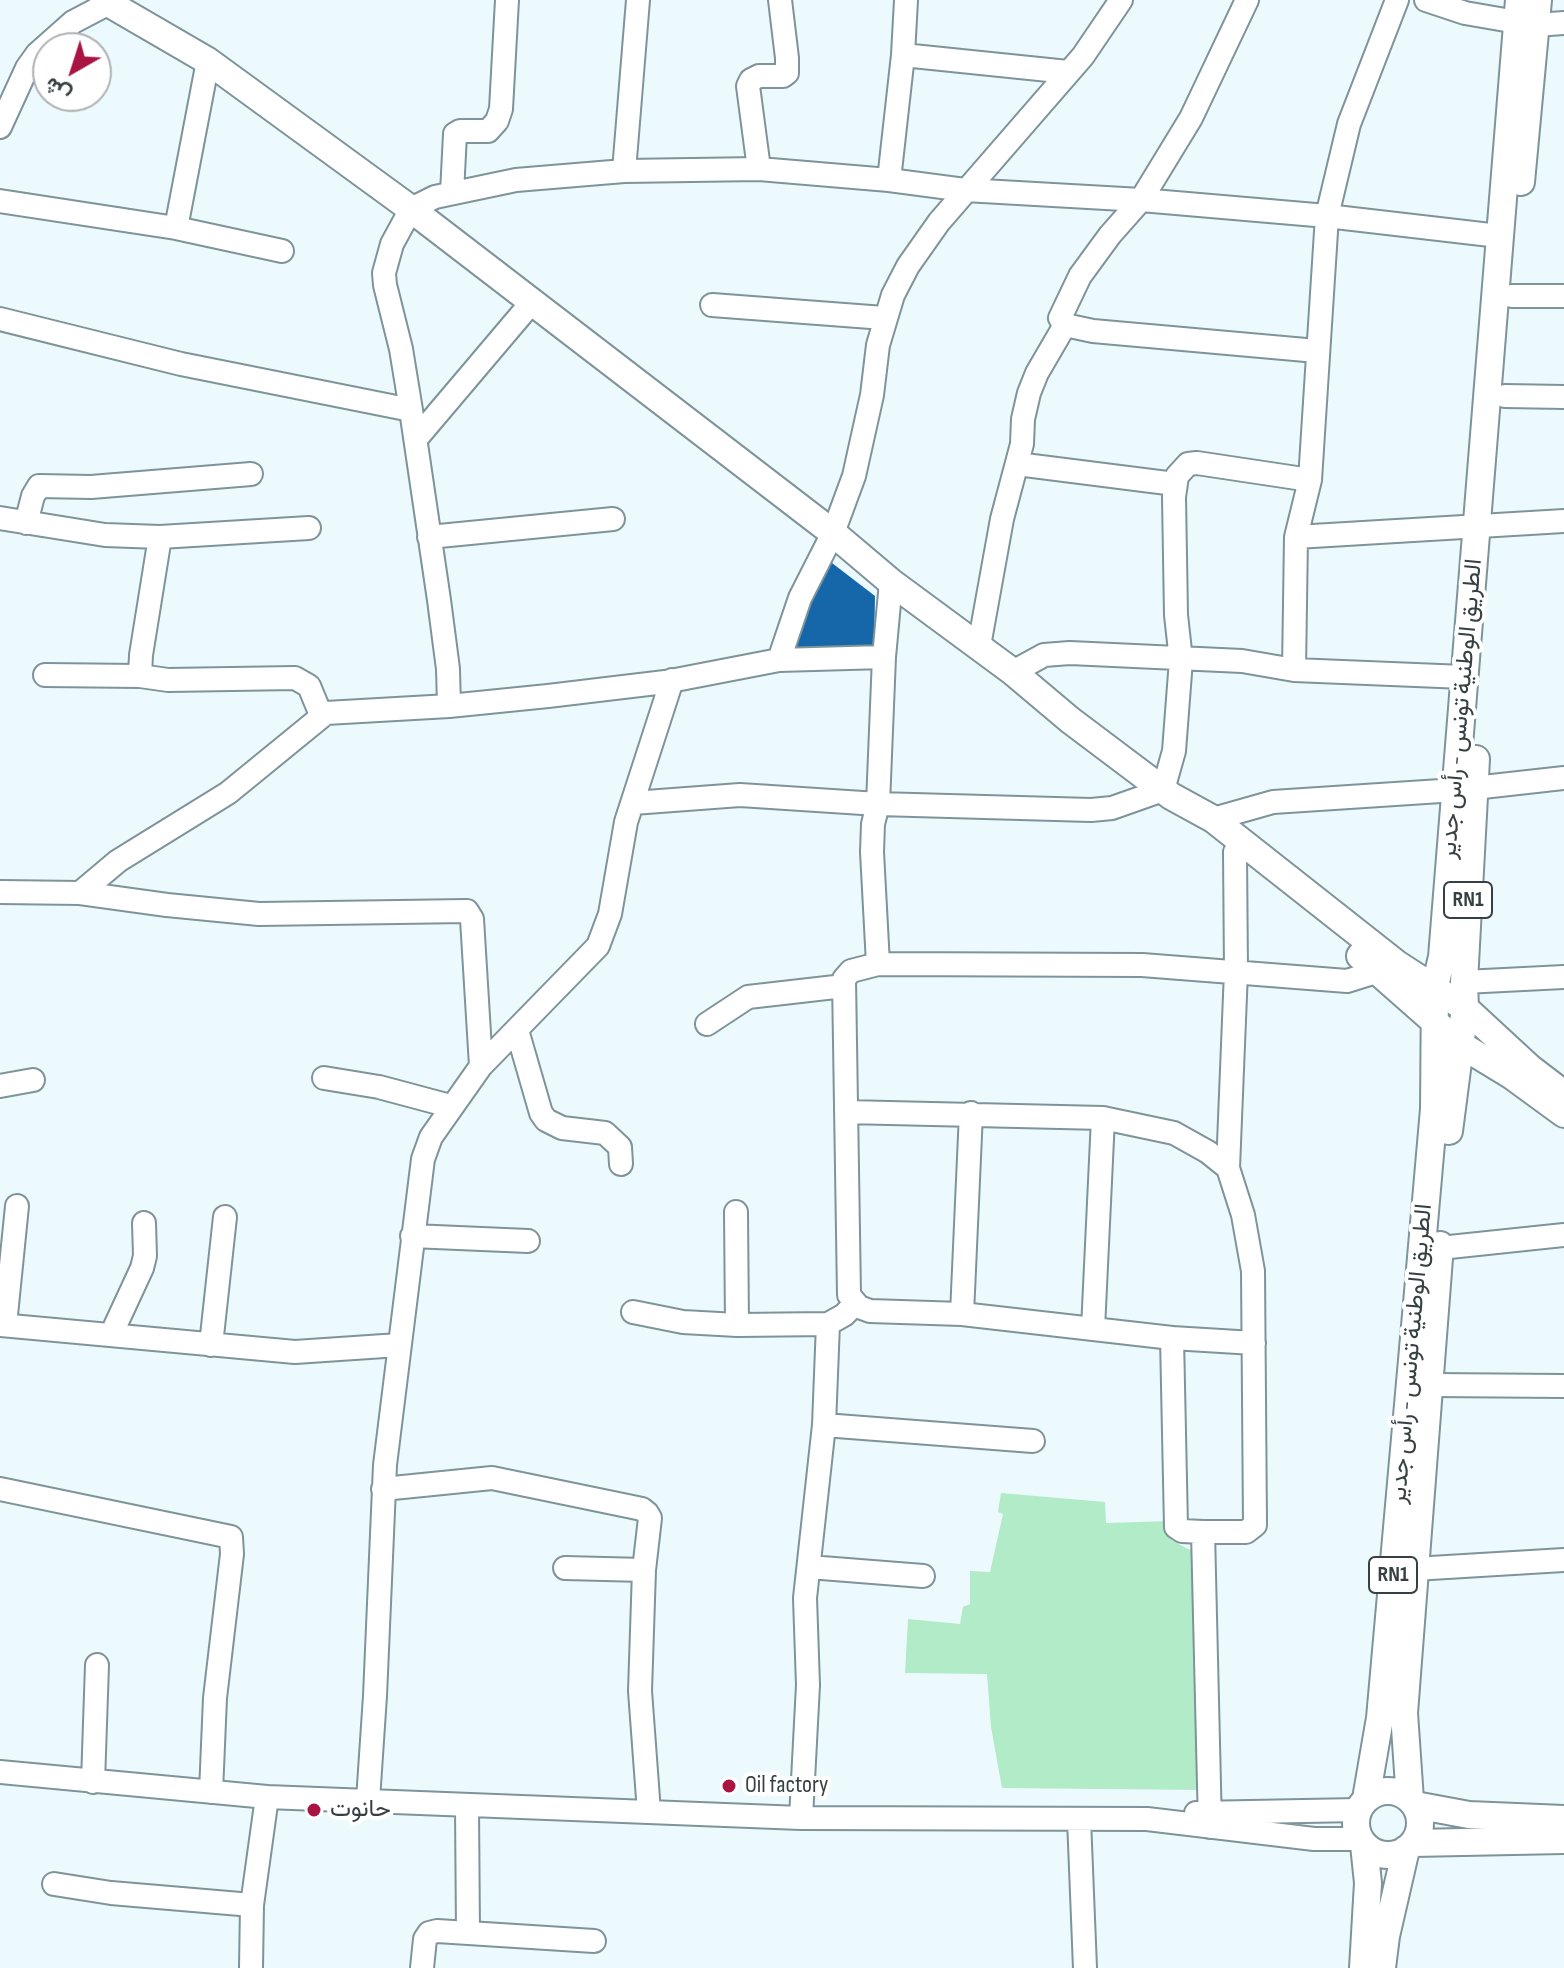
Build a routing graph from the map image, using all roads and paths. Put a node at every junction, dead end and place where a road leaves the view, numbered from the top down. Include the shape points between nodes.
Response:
1 (507, 0) edge
2 (638, 0) edge
3 (780, 0) edge
4 (906, 0) edge
5 (1121, 0) edge
6 (1247, 0) edge
7 (1397, 0) edge
8 (1426, 0) edge
9 (109, 1) edge
10 (1527, 12) edge
11 (1564, 23) edge
12 (903, 55) junction
13 (208, 61) junction
14 (1068, 72) junction
15 (6, 95) edge
16 (0, 127) edge
17 (759, 169) junction
18 (624, 171) junction
19 (889, 180) junction
20 (965, 190) junction
21 (452, 193) junction
22 (1141, 200) junction
23 (0, 201) edge
24 (411, 209) junction
25 (1327, 216) junction
26 (176, 228) junction
27 (1499, 236) junction
28 (282, 251) dead end
29 (1512, 296) junction
30 (1564, 296) edge
31 (532, 302) junction
32 (712, 305) dead end
33 (884, 318) junction
34 (0, 319) edge
35 (1065, 325) junction
36 (1317, 351) junction
37 (1505, 396) junction
38 (1564, 397) edge
39 (411, 410) junction
40 (416, 439) junction
41 (1017, 464) junction
42 (251, 474) dead end
43 (1310, 480) junction
44 (1175, 484) junction
45 (0, 518) edge
46 (613, 519) dead end
47 (1564, 521) edge
48 (26, 523) junction
49 (1485, 527) junction
50 (309, 528) dead end
51 (833, 533) junction
52 (160, 537) junction
53 (429, 537) junction
54 (1296, 537) junction
55 (891, 582) junction
56 (979, 646) junction
57 (884, 657) junction
58 (779, 660) junction
59 (1181, 660) junction
60 (1294, 670) junction
61 (1013, 672) junction
62 (45, 675) dead end
63 (140, 676) junction
64 (1464, 677) junction
65 (672, 680) junction
66 (449, 706) junction
67 (321, 715) junction
68 (1564, 778) edge
69 (1465, 789) junction
70 (1167, 793) junction
71 (633, 803) junction
72 (878, 804) junction
73 (1213, 819) junction
74 (1235, 852) junction
75 (0, 892) edge
76 (80, 893) junction
77 (878, 964) junction
78 (1236, 971) junction
79 (1379, 971) junction
80 (1564, 977) edge
81 (844, 986) junction
82 (1435, 986) junction
83 (1464, 995) junction
84 (1432, 1021) junction
85 (707, 1024) dead end
86 (517, 1030) junction
87 (1461, 1045) junction
88 (481, 1066) junction
89 (324, 1078) dead end
90 (33, 1080) dead end
91 (0, 1086) edge
92 (1564, 1094) edge
93 (450, 1106) junction
94 (846, 1112) junction
95 (971, 1113) junction
96 (1564, 1114) edge
97 (1103, 1118) junction
98 (621, 1164) dead end
99 (1228, 1168) junction
100 (17, 1206) dead end
101 (736, 1212) dead end
102 (225, 1217) dead end
103 (144, 1223) dead end
104 (1564, 1235) edge
105 (412, 1236) junction
106 (528, 1241) dead end
107 (1440, 1248) junction
108 (855, 1304) junction
109 (633, 1312) dead end
110 (962, 1314) junction
111 (828, 1324) junction
112 (2, 1325) edge
113 (737, 1325) junction
114 (1093, 1329) junction
115 (111, 1335) junction
116 (1172, 1338) junction
117 (1254, 1343) junction
118 (211, 1345) junction
119 (399, 1345) junction
120 (1431, 1385) junction
121 (1564, 1386) edge
122 (824, 1425) junction
123 (1033, 1441) dead end
124 (0, 1489) edge
125 (383, 1489) junction
126 (1203, 1532) junction
127 (1564, 1560) edge
128 (809, 1567) junction
129 (565, 1568) dead end
130 (1414, 1569) junction
131 (644, 1570) junction
132 (923, 1576) dead end
133 (97, 1665) dead end
134 (0, 1772) edge
135 (93, 1782) junction
136 (211, 1792) junction
137 (267, 1797) junction
138 (368, 1800) junction
139 (1412, 1803) junction
140 (1362, 1804) junction
141 (467, 1807) junction
142 (649, 1812) junction
143 (801, 1818) junction
144 (1079, 1819) junction
145 (1210, 1819) junction
146 (1564, 1819) edge
147 (1564, 1840) edge
148 (1363, 1842) junction
149 (1410, 1846) junction
150 (54, 1884) dead end
151 (252, 1905) junction
152 (468, 1933) junction
153 (594, 1941) dead end
154 (251, 1968) edge
155 (422, 1968) edge
156 (1085, 1968) edge
157 (1363, 1968) edge
158 (1382, 1968) edge

1 - 21 street via 501,109 488,131 455,134
2 - 18 street
3 - 17 street via 787,73 759,76 748,86
4 - 12 street
5 - 14 street
6 - 22 street via 1191,118
7 - 25 street via 1349,124
8 - 10 street via 1465,13
9 - 13 main road
9 - 15 street via 50,41
10 - 11 street
10 - 27 main road, الطريق الوطنية تونس - رأس جدير / RN1
10 - 29 main road, الطريق الوطنية تونس - رأس جدير / RN1
12 - 14 street
12 - 19 street
13 - 24 main road
13 - 26 street
14 - 20 street
15 - 16 street
17 - 18 street
17 - 19 street
18 - 21 street via 516,180
19 - 20 street
20 - 22 street
20 - 33 street via 908,266
21 - 24 street
22 - 25 street
22 - 35 street via 1080,276 1060,314
23 - 26 street
24 - 31 main road
24 - 39 street via 384,273
25 - 27 street
25 - 36 street
26 - 28 street
27 - 49 main road, الطريق الوطنية تونس - رأس جدير / RN1
29 - 30 street
29 - 37 main road, الطريق الوطنية تونس - رأس جدير / RN1
31 - 40 street
31 - 51 main road
32 - 33 street
33 - 51 street via 854,476
34 - 39 street via 181,364
35 - 36 street via 1103,333
35 - 41 street via 1033,383
36 - 43 street
37 - 38 street
37 - 49 main road, الطريق الوطنية تونس - رأس جدير / RN1
39 - 40 street
40 - 53 street
41 - 44 street
41 - 56 street
42 - 48 street via 39,486
43 - 44 street via 1193,463 1179,472
43 - 54 street
44 - 59 street
45 - 48 street
46 - 53 street
47 - 49 street
48 - 52 street
49 - 54 street
49 - 64 main road, الطريق الوطنية تونس - رأس جدير / RN1
49 - 69 main road, الطريق الوطنية تونس - رأس جدير / RN1
50 - 52 street
51 - 55 main road
51 - 58 street via 800,598
52 - 63 street
53 - 66 street
54 - 60 street
55 - 56 main road
55 - 57 street
56 - 61 main road
57 - 58 street
57 - 72 street
58 - 65 street
59 - 60 street via 1242,661
59 - 61 street via 1056,653
59 - 70 street
60 - 64 street
61 - 70 main road
62 - 63 street
63 - 67 street via 295,678 309,686
64 - 69 main road, الطريق الوطنية تونس - رأس جدير / RN1
65 - 66 street
65 - 71 street
66 - 67 street
67 - 76 street via 228,793 118,861
68 - 69 street
69 - 73 street via 1273,802
69 - 82 main road, الطريق الوطنية تونس - رأس جدير / RN1
69 - 83 main road, الطريق الوطنية تونس - رأس جدير / RN1
70 - 72 street via 1091,810
70 - 73 main road
70 - 74 main road
71 - 72 street via 740,795
71 - 86 street via 610,914 598,946
72 - 77 street via 872,852
73 - 82 main road via 1397,964
74 - 78 street
74 - 79 main road
75 - 76 street
76 - 88 street via 259,914 467,911 472,919
77 - 78 street via 1142,965
77 - 81 street via 851,971
78 - 79 street via 1347,981
78 - 99 street
79 - 84 main road
80 - 83 street
81 - 85 street via 748,997
81 - 94 street
82 - 83 main road
82 - 84 main road, الطريق الوطنية تونس - رأس جدير / RN1
83 - 87 main road, الطريق الوطنية تونس - رأس جدير / RN1
83 - 92 main road via 1530,1068
84 - 87 main road
84 - 140 main road, الطريق الوطنية تونس - رأس جدير / RN1 via 1434,1109 1416,1319 1380,1718
86 - 88 street
86 - 98 street via 546,1120 562,1128 605,1133 620,1147
87 - 96 main road
87 - 107 main road, الطريق الوطنية تونس - رأس جدير / RN1
88 - 93 street
89 - 93 street
90 - 91 street
93 - 105 street via 423,1159
94 - 95 street
94 - 108 street via 847,1289
95 - 97 street
95 - 110 street
97 - 99 street via 1174,1133
97 - 114 street
99 - 117 street via 1250,1245
100 - 112 street
101 - 113 street
102 - 118 street
103 - 115 street via 142,1268
104 - 107 street
105 - 106 street
105 - 119 street
107 - 120 main road, الطريق الوطنية تونس - رأس جدير / RN1
108 - 110 street via 876,1312
108 - 111 street
109 - 113 street
110 - 114 street
111 - 113 street
111 - 122 street
112 - 115 street
114 - 116 street
115 - 118 street
116 - 117 street
116 - 126 street via 1176,1527
117 - 126 street via 1255,1525 1246,1532
118 - 119 street via 295,1352
119 - 125 street
120 - 121 street
120 - 130 main road, الطريق الوطنية تونس - رأس جدير / RN1
122 - 123 street
122 - 128 street
124 - 136 street via 231,1537
125 - 131 street via 492,1478 642,1509 650,1518
125 - 138 street
126 - 145 street
127 - 130 street
128 - 132 street
128 - 143 street
129 - 131 street
130 - 139 main road, الطريق الوطنية تونس - رأس جدير / RN1 via 1404,1713
131 - 142 street via 640,1691
133 - 135 street
134 - 135 street
135 - 136 street
136 - 137 street
137 - 138 street
137 - 151 street
138 - 141 street
139 - 140 main road via 1383,1791
139 - 146 main road via 1469,1815
139 - 149 main road, RN1 via 1419,1829
140 - 145 street
140 - 148 main road, RN1 via 1356,1825
141 - 142 street
141 - 152 street
142 - 143 street
143 - 144 street
144 - 145 street
144 - 156 street
145 - 148 street via 1314,1839
147 - 149 main road
148 - 149 main road via 1380,1854
148 - 157 main road, RN1 via 1368,1883
149 - 158 main road, RN1
150 - 151 street
151 - 154 street
152 - 153 street
152 - 155 street via 429,1933

